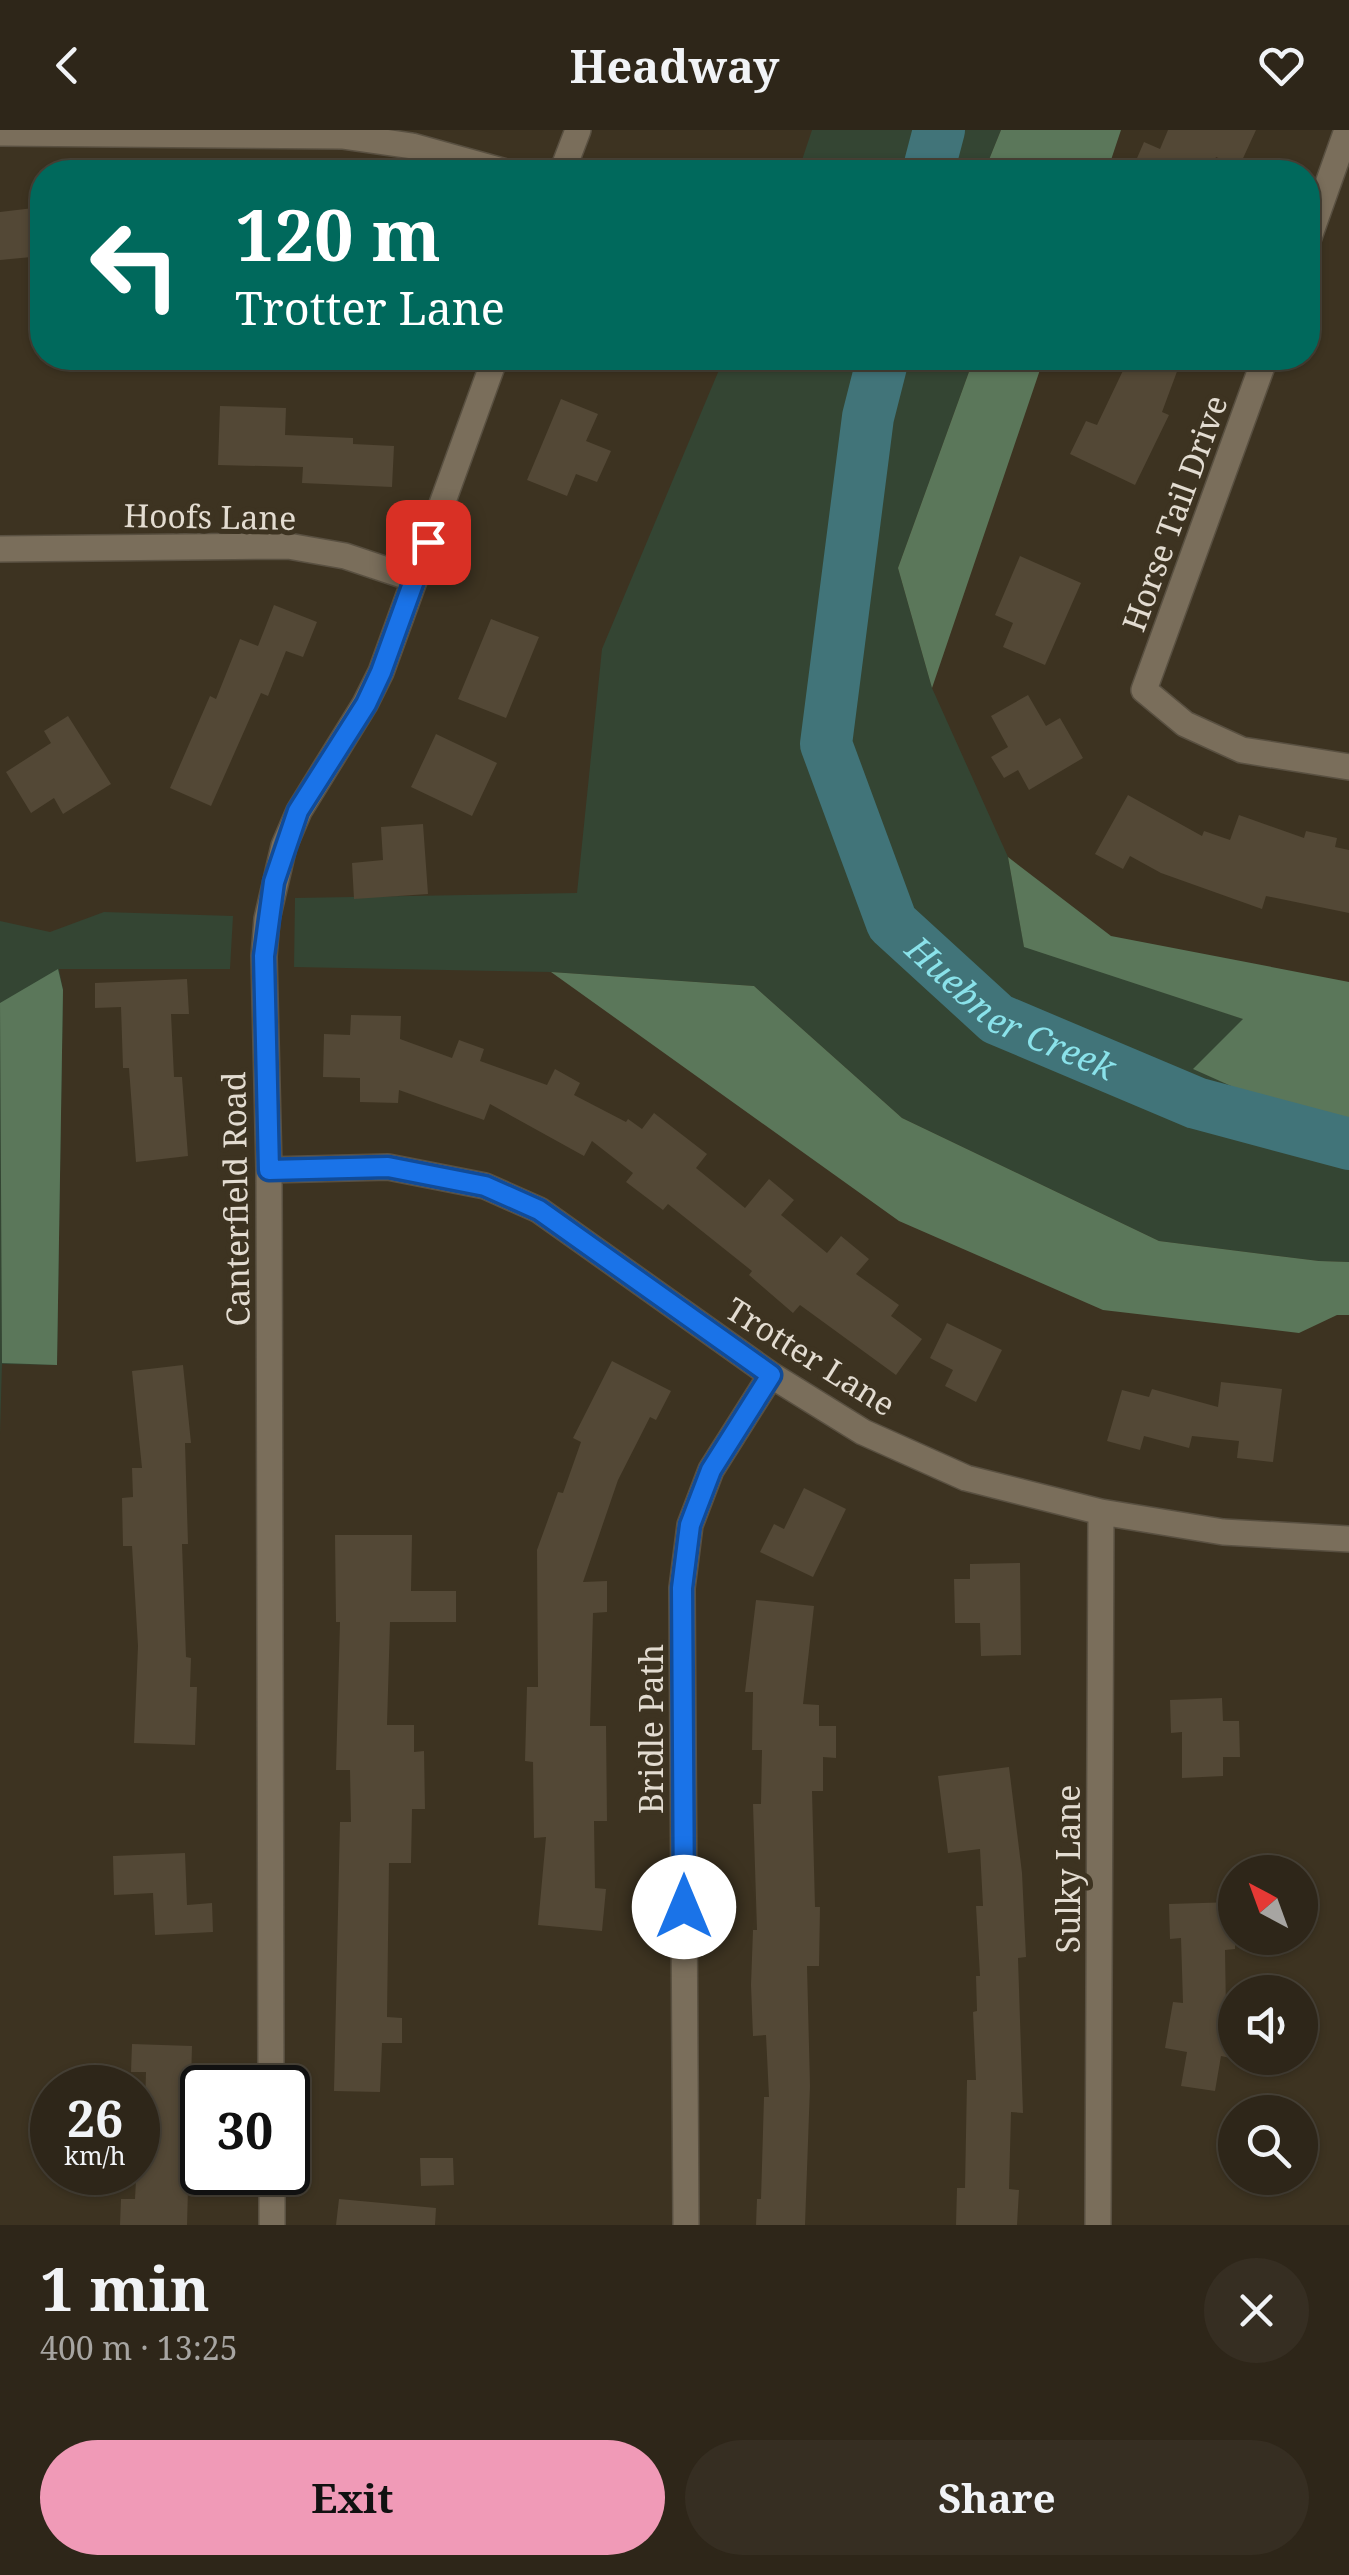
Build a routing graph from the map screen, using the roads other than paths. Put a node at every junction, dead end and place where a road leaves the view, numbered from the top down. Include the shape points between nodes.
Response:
1 (578, 130) edge
2 (1348, 130) edge
3 (0, 133) edge
4 (463, 160) edge
5 (567, 160) edge
6 (1320, 207) edge
7 (490, 370) edge
8 (1261, 370) edge
9 (0, 549) edge
10 (414, 579) junction
11 (1349, 767) edge
12 (269, 1170) junction
13 (771, 1375) junction
14 (1101, 1512) junction
15 (1349, 1539) edge
16 (271, 2065) edge
17 (272, 2195) edge
18 (272, 2225) edge
19 (686, 2225) edge
20 (1098, 2225) edge

1 - 5 street
2 - 6 street
3 - 4 street via 342,136
7 - 10 street, Canterfield Road
8 - 11 street, Horse Tail Drive via 1144,690 1185,724 1242,750
9 - 10 street, Hoofs Lane via 288,546 346,556
10 - 12 street, Canterfield Road via 381,672 298,811 274,882 264,956
12 - 13 street, Trotter Lane via 388,1167 485,1186 539,1210
12 - 16 street, Canterfield Road
13 - 14 street, Trotter Lane via 863,1432 966,1478
13 - 19 street, Bridle Path via 711,1470 690,1525 682,1588
14 - 15 street, Trotter Lane via 1223,1532
14 - 20 street, Sulky Lane
17 - 18 street

